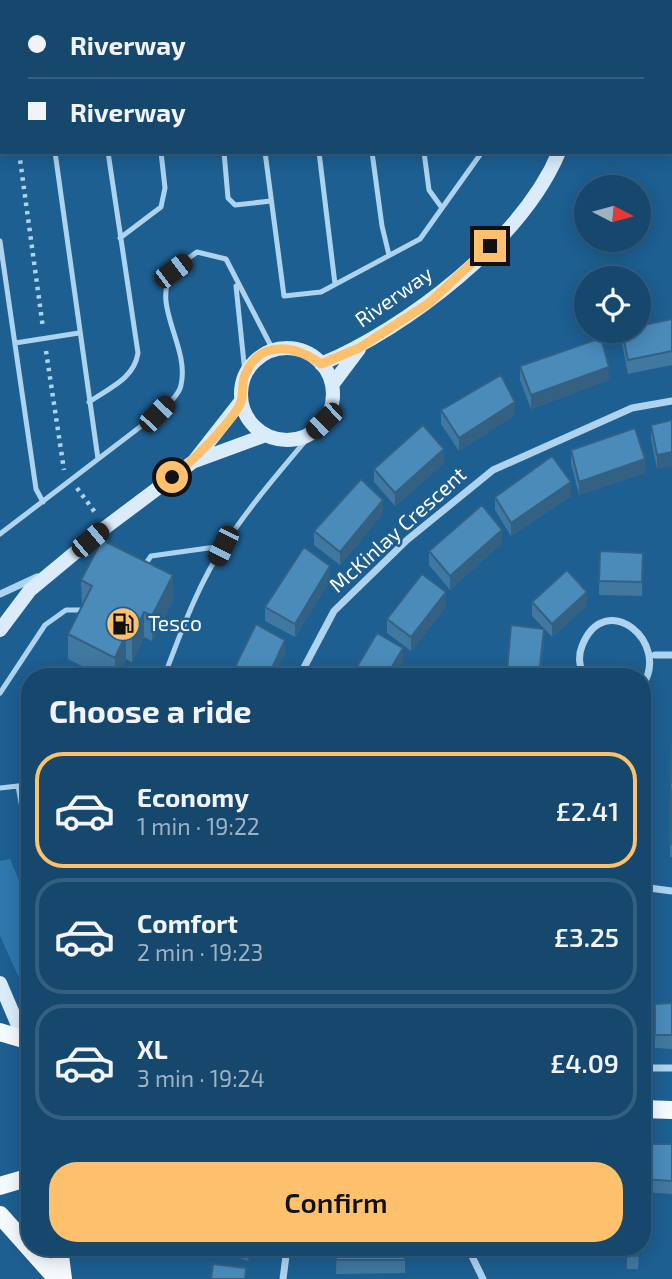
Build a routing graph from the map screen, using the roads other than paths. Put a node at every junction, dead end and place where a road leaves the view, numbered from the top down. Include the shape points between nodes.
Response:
1 (55, 154) edge
2 (108, 154) edge
3 (161, 154) edge
4 (224, 154) edge
5 (265, 154) edge
6 (319, 154) edge
7 (372, 154) edge
8 (425, 154) edge
9 (481, 154) edge
10 (558, 154) edge
11 (271, 201) junction
12 (442, 208) junction
13 (120, 238) junction
14 (0, 241) edge
15 (389, 255) junction
16 (236, 284) junction
17 (335, 284) junction
18 (79, 334) junction
19 (15, 343) junction
20 (359, 348) junction
21 (273, 350) junction
22 (321, 364) junction
23 (246, 373) junction
24 (332, 385) junction
25 (242, 401) junction
26 (672, 401) edge
27 (89, 402) junction
28 (312, 432) junction
29 (266, 435) junction
30 (98, 459) junction
31 (194, 461) junction
32 (43, 502) junction
33 (0, 534) edge
34 (223, 546) junction
35 (59, 567) junction
36 (140, 573) edge
37 (0, 594) edge
38 (92, 610) edge
39 (0, 629) edge
40 (655, 655) junction
41 (672, 655) edge
42 (167, 668) edge
43 (304, 668) edge
44 (582, 668) edge
45 (651, 672) edge
46 (0, 693) edge
47 (18, 786) junction
48 (21, 786) edge
49 (0, 789) edge
50 (21, 799) edge
51 (651, 888) edge
52 (672, 891) edge
53 (0, 983) edge
54 (21, 1027) edge
55 (0, 1032) edge
56 (21, 1037) edge
57 (651, 1068) edge
58 (672, 1068) edge
59 (651, 1109) edge
60 (672, 1110) edge
61 (21, 1180) edge
62 (0, 1186) edge
63 (0, 1215) edge
64 (21, 1239) edge
65 (37, 1256) edge
66 (60, 1256) edge
67 (286, 1256) edge
68 (472, 1256) edge
69 (57, 1279) edge
70 (63, 1279) edge
71 (283, 1279) edge
72 (483, 1279) edge

1 - 18 lane
2 - 13 lane
3 - 13 lane via 161,207
4 - 11 lane via 228,198 235,205
5 - 11 lane
6 - 17 lane
7 - 15 lane
8 - 12 lane via 429,190
9 - 12 lane
10 - 20 street, Riverway via 510,227 429,303
11 - 17 lane via 284,296 321,292
12 - 15 lane via 420,239
13 - 27 lane via 138,353 136,367
14 - 19 lane
15 - 17 lane
16 - 21 lane
16 - 23 lane
16 - 30 lane via 226,259 197,252 173,271 163,293 182,359 181,386 157,414
18 - 19 lane
18 - 27 lane
19 - 32 lane via 36,489
20 - 22 street, Riverway
20 - 24 street, Riverway
21 - 22 street via 304,351
21 - 23 street via 255,360
22 - 24 street
23 - 25 street
24 - 28 street via 324,421
25 - 29 street via 246,416
25 - 31 street
26 - 43 street, McKinlay Crescent via 632,408 493,470 407,540 334,611
27 - 30 lane
28 - 29 street via 298,439
28 - 34 lane
29 - 31 street
30 - 32 lane
31 - 35 street
32 - 33 lane
34 - 36 lane via 151,556
34 - 42 lane via 183,625
35 - 37 street
35 - 39 street via 30,590
38 - 46 lane via 66,610 46,625
40 - 41 street
40 - 44 street via 641,629 629,622 605,622 585,638
40 - 45 street
47 - 48 lane
47 - 49 lane
47 - 50 lane
51 - 52 street
53 - 54 street
55 - 56 main road
57 - 58 street
59 - 60 main road
61 - 62 main road
63 - 64 main road
65 - 69 main road
66 - 70 main road
67 - 71 street
68 - 72 street

